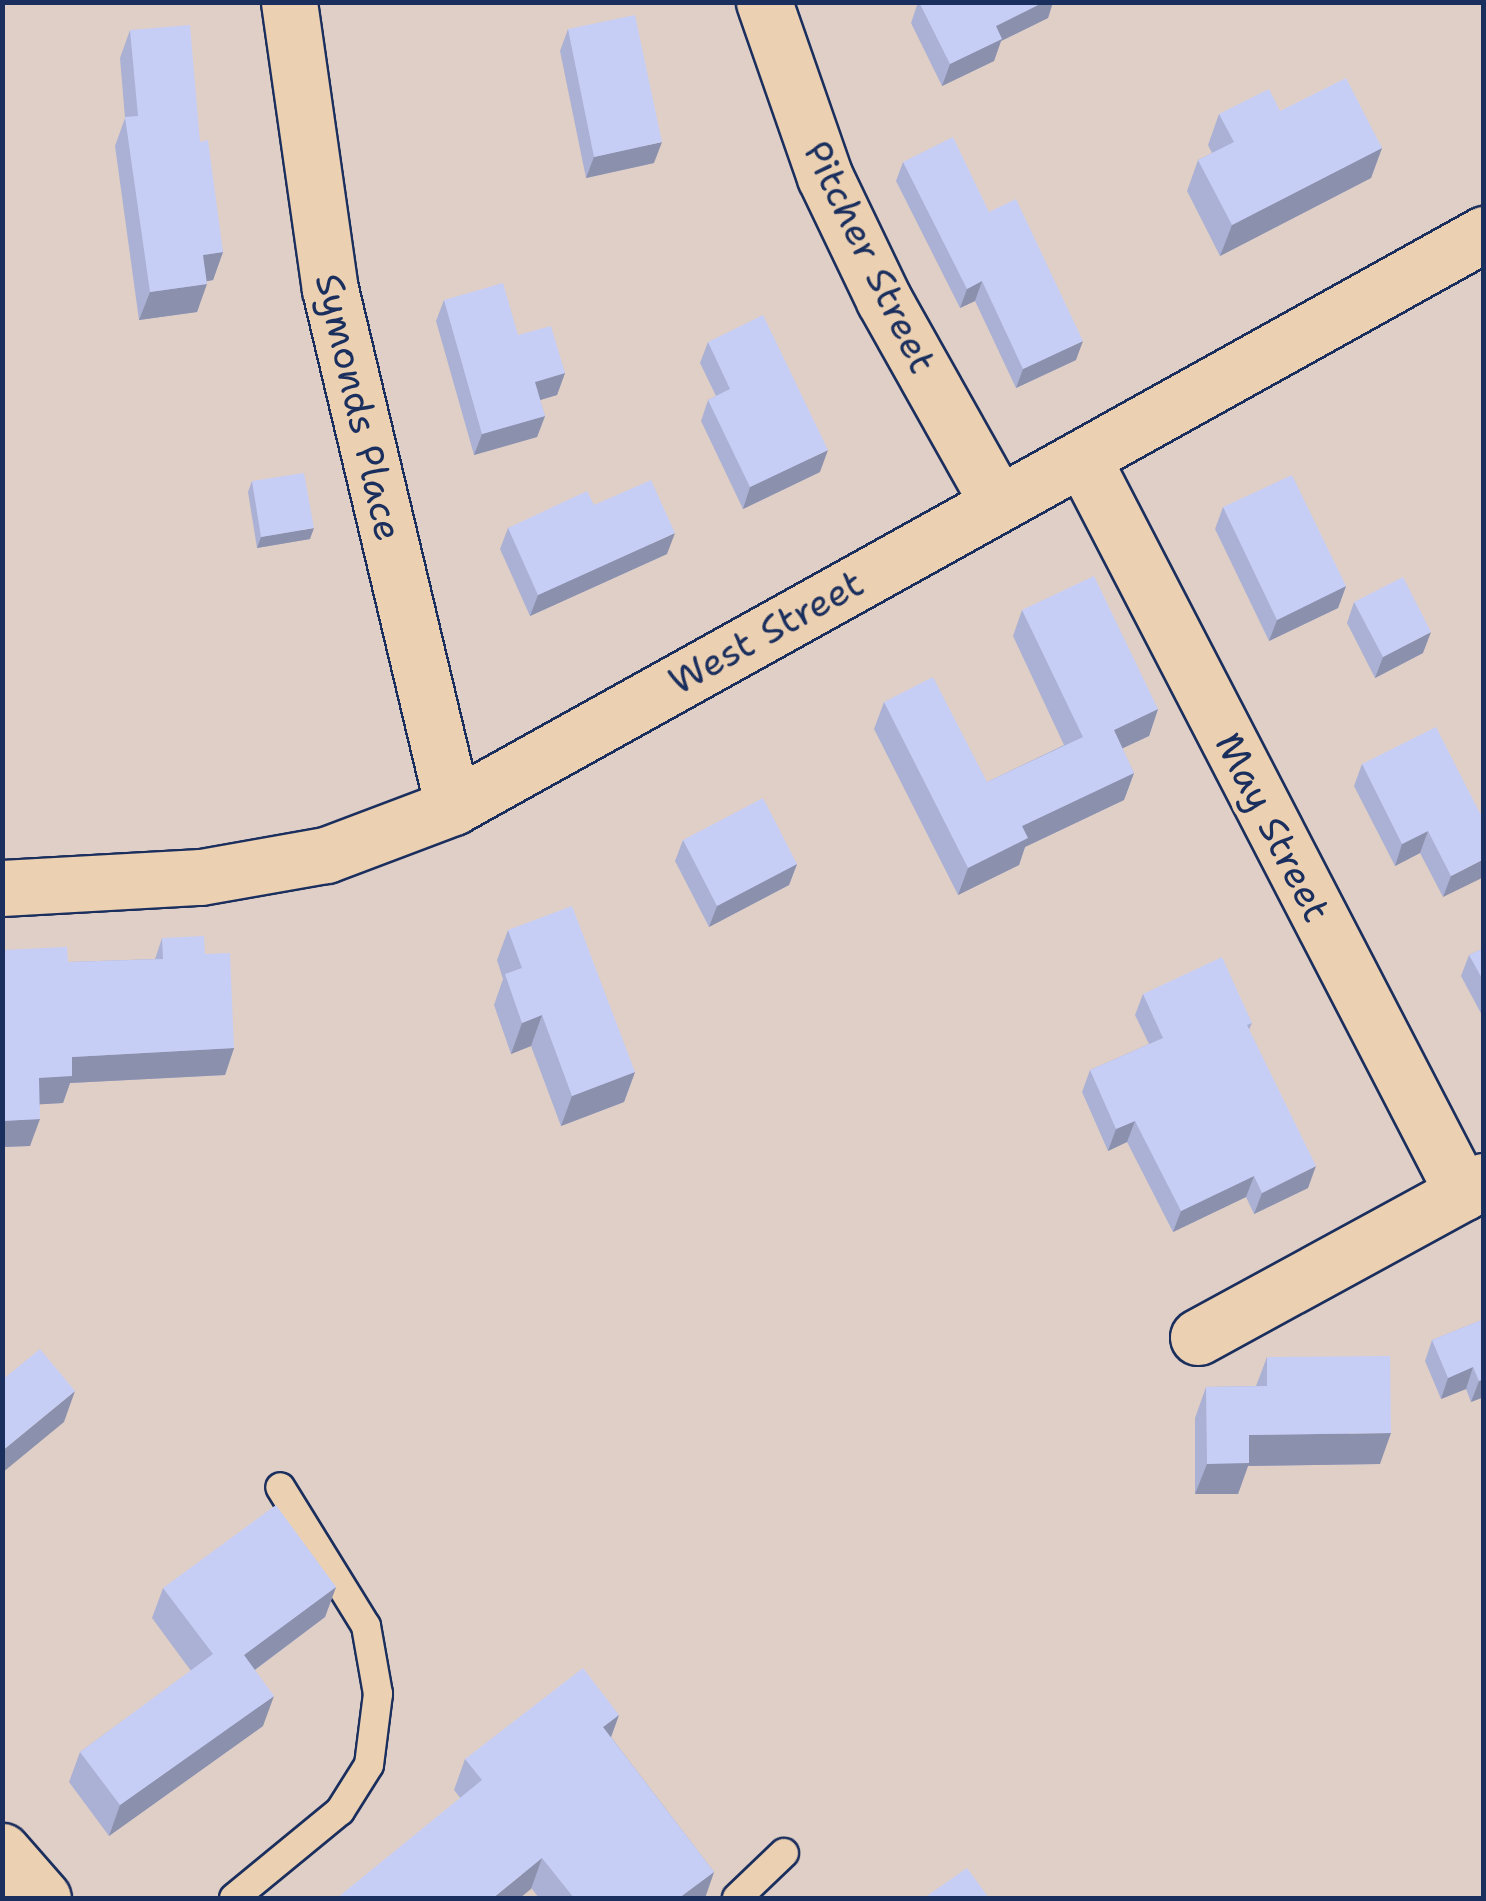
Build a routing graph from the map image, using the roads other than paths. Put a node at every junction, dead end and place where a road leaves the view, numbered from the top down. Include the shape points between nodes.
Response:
1 (288, 2) edge
2 (764, 2) edge
3 (1484, 234) edge
4 (1084, 460) junction
5 (998, 502) junction
6 (453, 807) junction
7 (2, 888) edge
8 (1473, 1187) edge
9 (1198, 1337) dead end
10 (280, 1487) dead end
11 (2, 1851) edge
12 (784, 1853) dead end
13 (43, 1898) edge
14 (234, 1898) edge
15 (736, 1898) edge

1 - 6 street, Symonds Place via 330,289
2 - 5 street, Pitcher Street via 824,178
3 - 4 street, West Street
4 - 5 street, West Street
4 - 8 street, May Street
5 - 6 street, West Street
6 - 7 street, West Street via 326,854 200,877
8 - 9 street
10 - 14 lane via 366,1626 378,1694 369,1765 340,1811
11 - 13 street
12 - 15 lane

